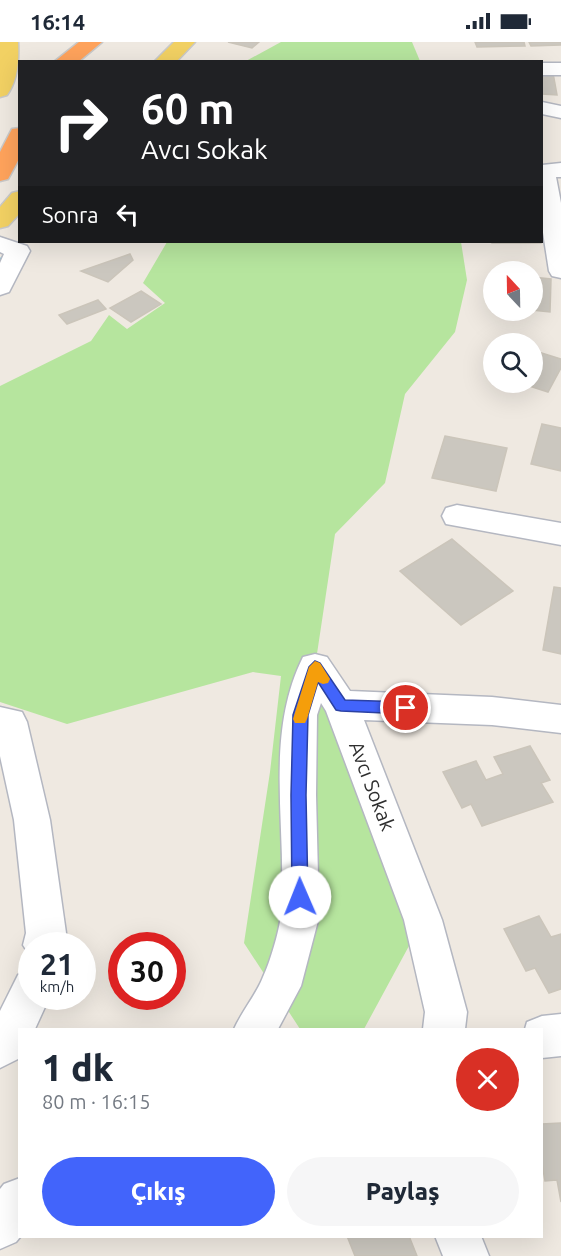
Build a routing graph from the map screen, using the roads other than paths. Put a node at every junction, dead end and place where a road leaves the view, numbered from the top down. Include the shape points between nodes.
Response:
1 (8, 42) edge
2 (185, 42) edge
3 (90, 43) edge
4 (67, 60) edge
5 (166, 60) edge
6 (543, 69) edge
7 (561, 69) edge
8 (0, 91) edge
9 (543, 108) edge
10 (561, 112) edge
11 (18, 138) edge
12 (561, 170) edge
13 (0, 174) edge
14 (18, 204) edge
15 (5, 240) edge
16 (561, 272) edge
17 (0, 287) edge
18 (457, 516) dead end
19 (561, 534) edge
20 (341, 705) junction
21 (561, 719) edge
22 (0, 721) edge
23 (46, 932) edge
24 (23, 1010) edge
25 (256, 1028) edge
26 (444, 1028) edge
27 (561, 1035) edge
28 (543, 1037) edge
29 (0, 1047) edge
30 (18, 1203) edge
31 (0, 1226) edge
32 (459, 1238) edge
33 (466, 1256) edge

1 - 8 main road via 9,63
2 - 5 main road
3 - 4 highway
6 - 7 street
9 - 10 street
11 - 13 highway
12 - 16 street via 544,171
14 - 15 main road
15 - 17 street
18 - 19 street
20 - 21 street via 492,711
20 - 25 street, Avcı Sokak via 315,667 300,715 300,917 281,986
20 - 26 street, Avcı Sokak via 423,920 446,1012
22 - 23 street via 10,722 32,820
24 - 29 street
27 - 28 street
30 - 31 street
32 - 33 street

